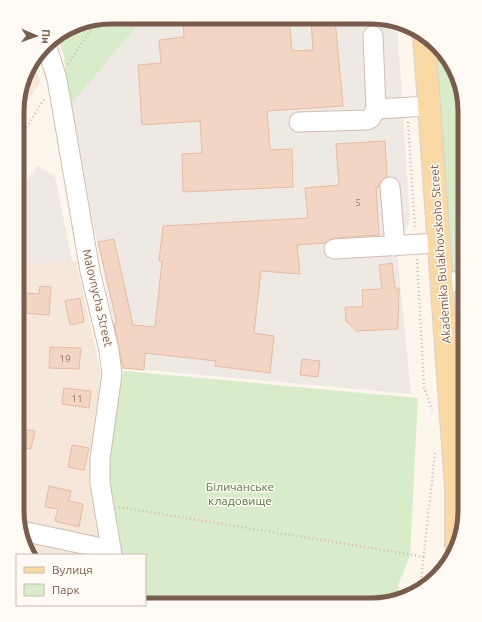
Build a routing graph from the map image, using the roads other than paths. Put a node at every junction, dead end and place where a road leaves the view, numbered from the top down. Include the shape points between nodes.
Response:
1 (373, 36) dead end
2 (424, 42) edge
3 (50, 56) edge
4 (420, 106) junction
5 (376, 109) junction
6 (299, 122) dead end
7 (390, 187) dead end
8 (439, 243) junction
9 (395, 246) junction
10 (334, 249) dead end
11 (458, 282) edge
12 (442, 283) junction
13 (458, 441) edge
14 (27, 532) edge
15 (111, 551) edge

1 - 5 street
2 - 4 main road, Akademika Bulakhovskoho Street
3 - 15 street, Malovnycha Street via 57,79 90,271 112,374 100,459 100,483
4 - 5 street
4 - 8 main road, Akademika Bulakhovskoho Street
5 - 6 street via 367,120
7 - 9 street
8 - 9 street
8 - 12 main road, Akademika Bulakhovskoho Street
9 - 10 street
11 - 12 street
12 - 13 main road, Akademika Bulakhovskoho Street
14 - 15 street

